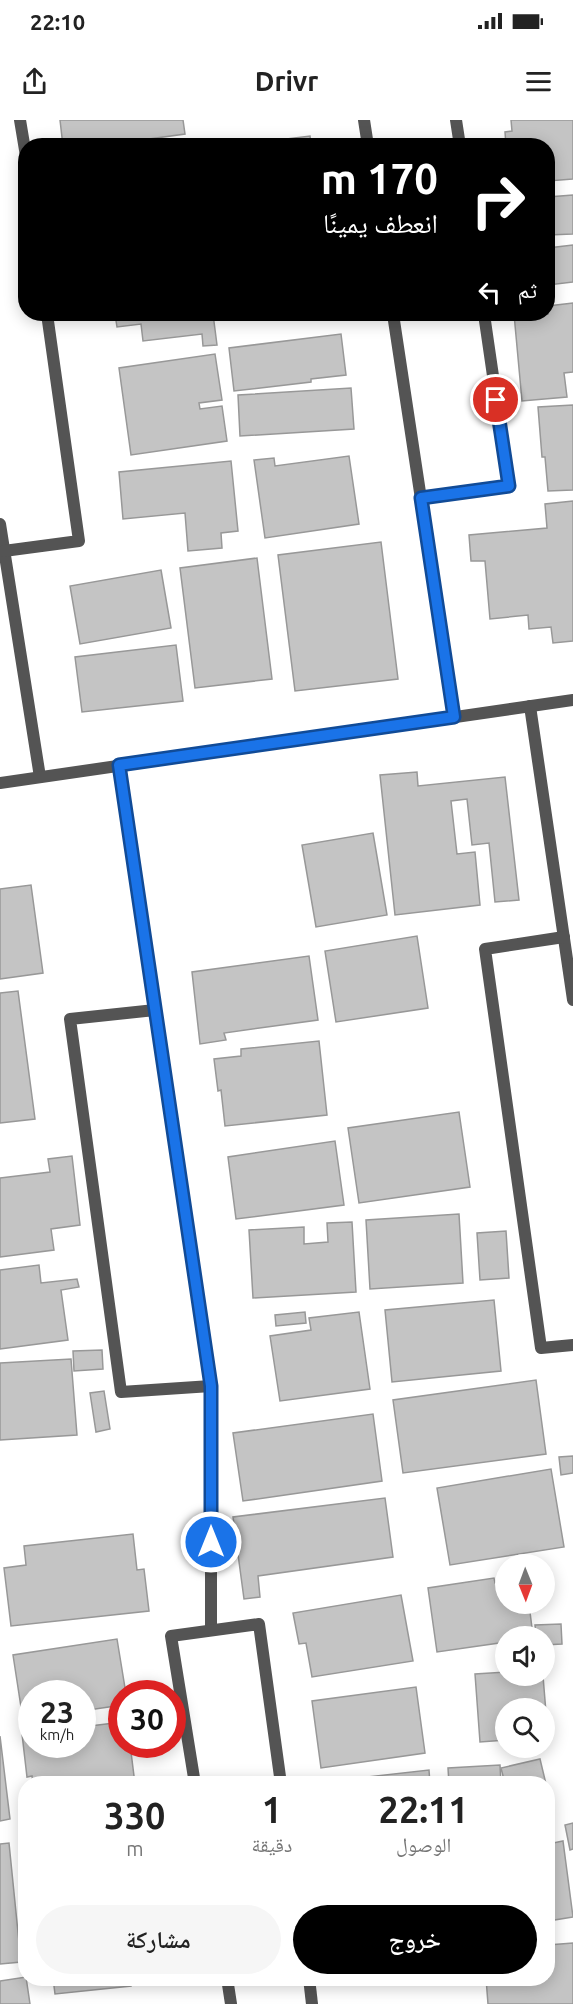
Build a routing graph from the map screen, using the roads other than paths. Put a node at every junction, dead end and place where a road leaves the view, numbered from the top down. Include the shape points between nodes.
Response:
1 (20, 120) edge
2 (364, 120) edge
3 (456, 120) edge
4 (23, 138) edge
5 (367, 138) edge
6 (459, 138) edge
7 (48, 321) edge
8 (394, 321) edge
9 (485, 321) edge
10 (421, 498) junction
11 (0, 524) edge
12 (4, 551) junction
13 (573, 700) edge
14 (530, 706) junction
15 (454, 717) junction
16 (119, 765) junction
17 (40, 777) junction
18 (0, 783) edge
19 (564, 937) junction
20 (573, 1000) edge
21 (155, 1010) junction
22 (573, 1345) edge
23 (211, 1386) junction
24 (212, 1630) junction
25 (194, 1776) edge
26 (280, 1776) edge
27 (228, 1986) edge
28 (310, 1986) edge
29 (231, 2004) edge
30 (312, 2004) edge

1 - 4 street
2 - 5 street
3 - 6 street
7 - 12 street via 79,540
8 - 10 street
9 - 10 street via 509,486
10 - 15 street
11 - 12 street
12 - 17 street
13 - 14 street
14 - 15 street
14 - 19 street
15 - 16 street
16 - 17 street
16 - 21 street
17 - 18 street
19 - 20 street
19 - 22 street via 485,949 542,1348
21 - 23 street
21 - 23 street via 70,1019 121,1392
23 - 24 street
24 - 25 street via 171,1636
24 - 26 street via 259,1624
27 - 29 street
28 - 30 street

